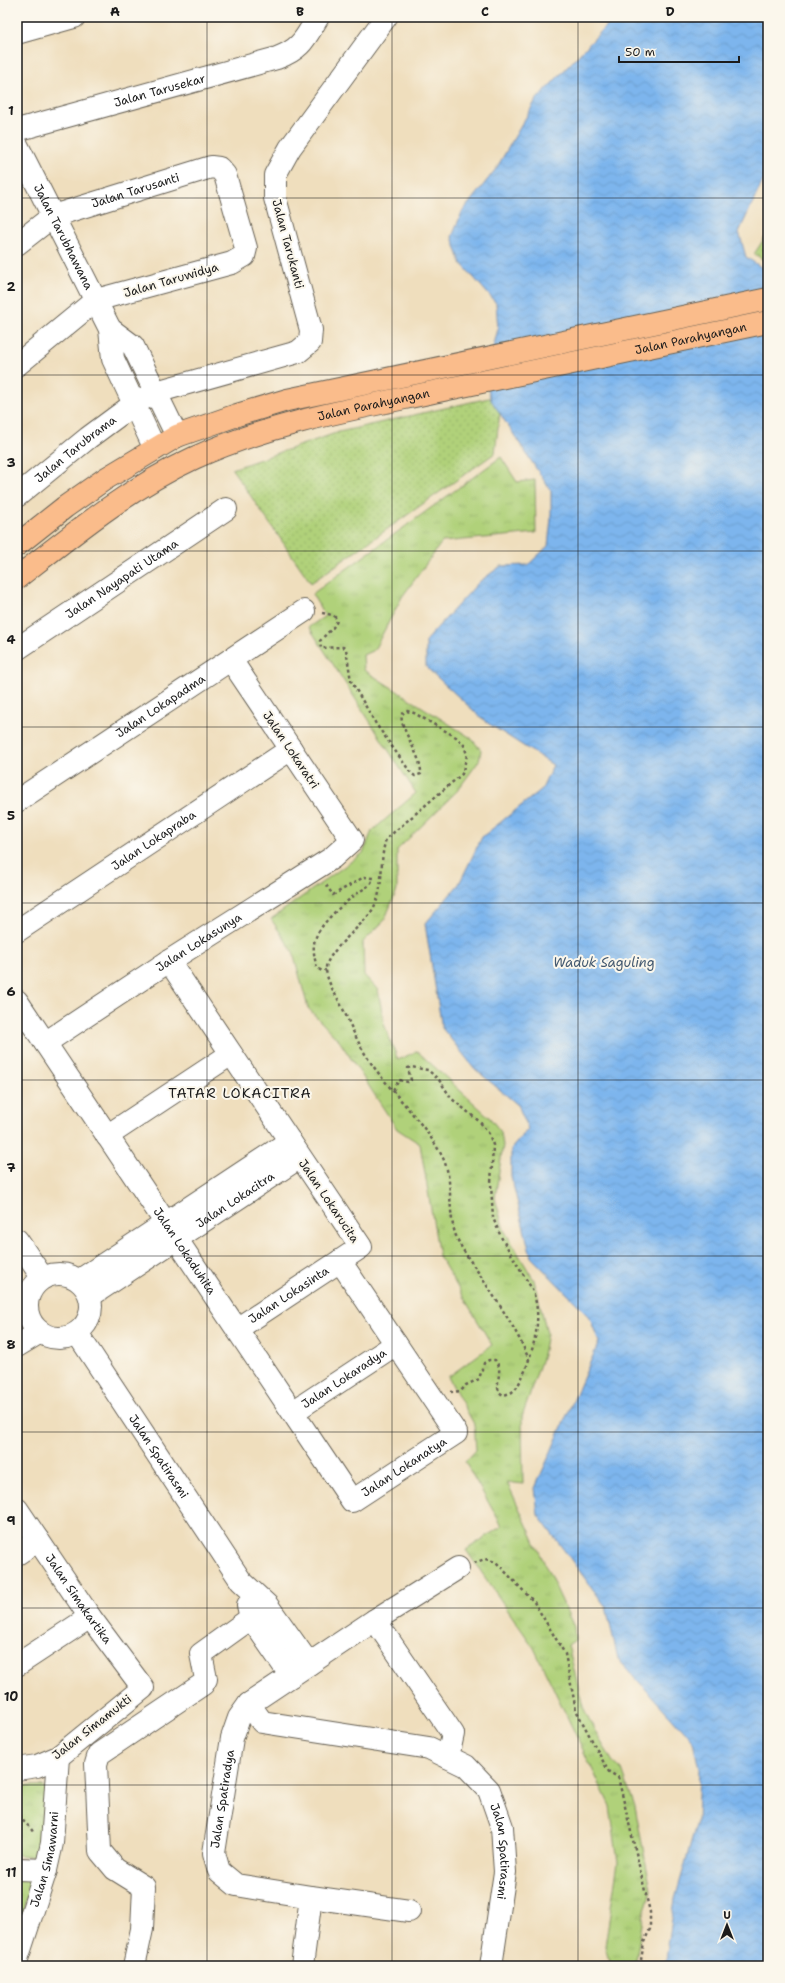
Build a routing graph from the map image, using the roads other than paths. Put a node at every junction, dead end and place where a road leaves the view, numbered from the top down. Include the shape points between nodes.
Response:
1 (74, 17) edge
2 (318, 17) edge
3 (386, 17) edge
4 (17, 33) edge
5 (17, 130) edge
6 (17, 145) edge
7 (53, 216) junction
8 (17, 244) edge
9 (244, 256) joint
10 (768, 299) edge
11 (96, 300) junction
12 (768, 322) edge
13 (110, 329) junction
14 (17, 365) edge
15 (156, 392) junction
16 (134, 404) junction
17 (177, 436) junction
18 (155, 449) junction
19 (17, 496) edge
20 (226, 509) dead end
21 (17, 545) edge
22 (17, 578) edge
23 (304, 611) road end
24 (17, 649) edge
25 (230, 660) junction
26 (291, 749) junction
27 (17, 801) edge
28 (352, 840) joint
29 (17, 931) edge
30 (169, 961) junction
31 (17, 1001) edge
32 (45, 1043) junction
33 (231, 1054) junction
34 (107, 1136) junction
35 (295, 1149) junction
36 (171, 1231) junction
37 (17, 1240) edge
38 (340, 1261) junction
39 (42, 1277) junction
40 (85, 1288) junction
41 (28, 1324) edge
42 (237, 1329) junction
43 (77, 1333) junction
44 (396, 1344) junction
45 (17, 1346) edge
46 (293, 1412) junction
47 (352, 1501) joint
48 (17, 1509) edge
49 (38, 1540) junction
50 (17, 1554) edge
51 (458, 1568) road end
52 (241, 1581) junction
53 (90, 1617) junction
54 (251, 1618) junction
55 (375, 1620) junction
56 (17, 1666) edge
57 (300, 1670) junction
58 (143, 1688) joint
59 (249, 1704) junction
60 (58, 1757) junction
61 (448, 1757) junction
62 (17, 1769) edge
63 (17, 1869) edge
64 (46, 1870) junction
65 (311, 1897) junction
66 (408, 1911) dead end
67 (17, 1959) edge
68 (134, 1966) edge
69 (302, 1966) edge
70 (491, 1966) edge

1 - 4 street
2 - 5 street, Jalan Tarusekar via 300,46 291,53
3 - 15 street, Jalan Tarukanti via 290,148 275,174 275,198 311,330 310,342 298,352
6 - 7 street, Jalan Tarubhawana
7 - 8 street
7 - 9 street, Jalan Tarusanti via 211,167 218,168 225,174 246,248
7 - 11 street, Jalan Tarubhawana
9 - 11 street, Jalan Taruwidya via 232,263
10 - 17 main road, Jalan Parahyangan via 310,395 237,415
11 - 13 street, Jalan Tarubhawana
11 - 14 street
12 - 22 main road, Jalan Parahyangan via 315,417 262,432 164,473 118,501
13 - 15 street via 133,346
13 - 16 street via 113,359
15 - 16 street, Jalan Tarukanti
15 - 17 street
16 - 18 street
16 - 19 street, Jalan Tarubrama
17 - 18 main road, Jalan Parahyangan
18 - 21 main road, Jalan Parahyangan via 65,507
20 - 24 street, Jalan Nayapati Utama
23 - 25 street, Jalan Lokapadma
25 - 26 street, Jalan Lokaratri
25 - 27 street, Jalan Lokapadma
26 - 28 street, Jalan Lokaratri
26 - 29 street, Jalan Lokapraba
28 - 30 street, Jalan Lokasunya via 332,858
30 - 32 street, Jalan Lokasunya
30 - 33 street, Jalan Lokarucita
31 - 32 street, Jalan Lokaduhita
32 - 34 street, Jalan Lokaduhita
33 - 34 street
33 - 35 street, Jalan Lokarucita
34 - 36 street, Jalan Lokaduhita
35 - 36 street, Jalan Lokacitra
35 - 38 street, Jalan Lokarucita via 361,1247
36 - 40 street, Jalan Lokacitra
36 - 42 street, Jalan Lokaduhita
37 - 39 street
38 - 42 street, Jalan Lokasinta
38 - 44 street
39 - 40 street via 62,1273
39 - 41 street via 32,1287 26,1299
40 - 43 street via 91,1313 88,1321
41 - 43 street via 48,1336 58,1338
41 - 45 street
42 - 46 street, Jalan Lokaduhita
43 - 52 street, Jalan Spatirasmi
44 - 46 street, Jalan Lokaradya
44 - 47 street, Jalan Lokanatya via 456,1433
46 - 47 street, Jalan Lokaduhita
48 - 49 street, Jalan Simakartika
49 - 50 street
49 - 53 street, Jalan Simakartika
51 - 55 street
52 - 54 street, Jalan Spatirasmi
52 - 57 street, Jalan Spatirasmi via 267,1605
53 - 56 street
53 - 58 street, Jalan Simakartika
54 - 57 street, Jalan Spatirasmi
54 - 68 street via 201,1654 206,1679 203,1684 99,1754 96,1764 100,1851 114,1869 144,1887 142,1929
55 - 57 street
55 - 61 street via 454,1734
57 - 59 street
58 - 60 street, Jalan Simamukti
59 - 61 street, Jalan Spatirasmi via 262,1722 429,1748
59 - 65 street, Jalan Spatiradya via 239,1718 232,1738 214,1853 219,1871 236,1885
60 - 62 street, Jalan Simamukti via 37,1766
60 - 64 street, Jalan Simawarni via 52,1842
61 - 70 street, Jalan Spatirasmi via 466,1766 489,1790 502,1827 505,1872
63 - 64 street
64 - 67 street, Jalan Simawarni
65 - 66 street, Jalan Spatiradya
65 - 69 street

